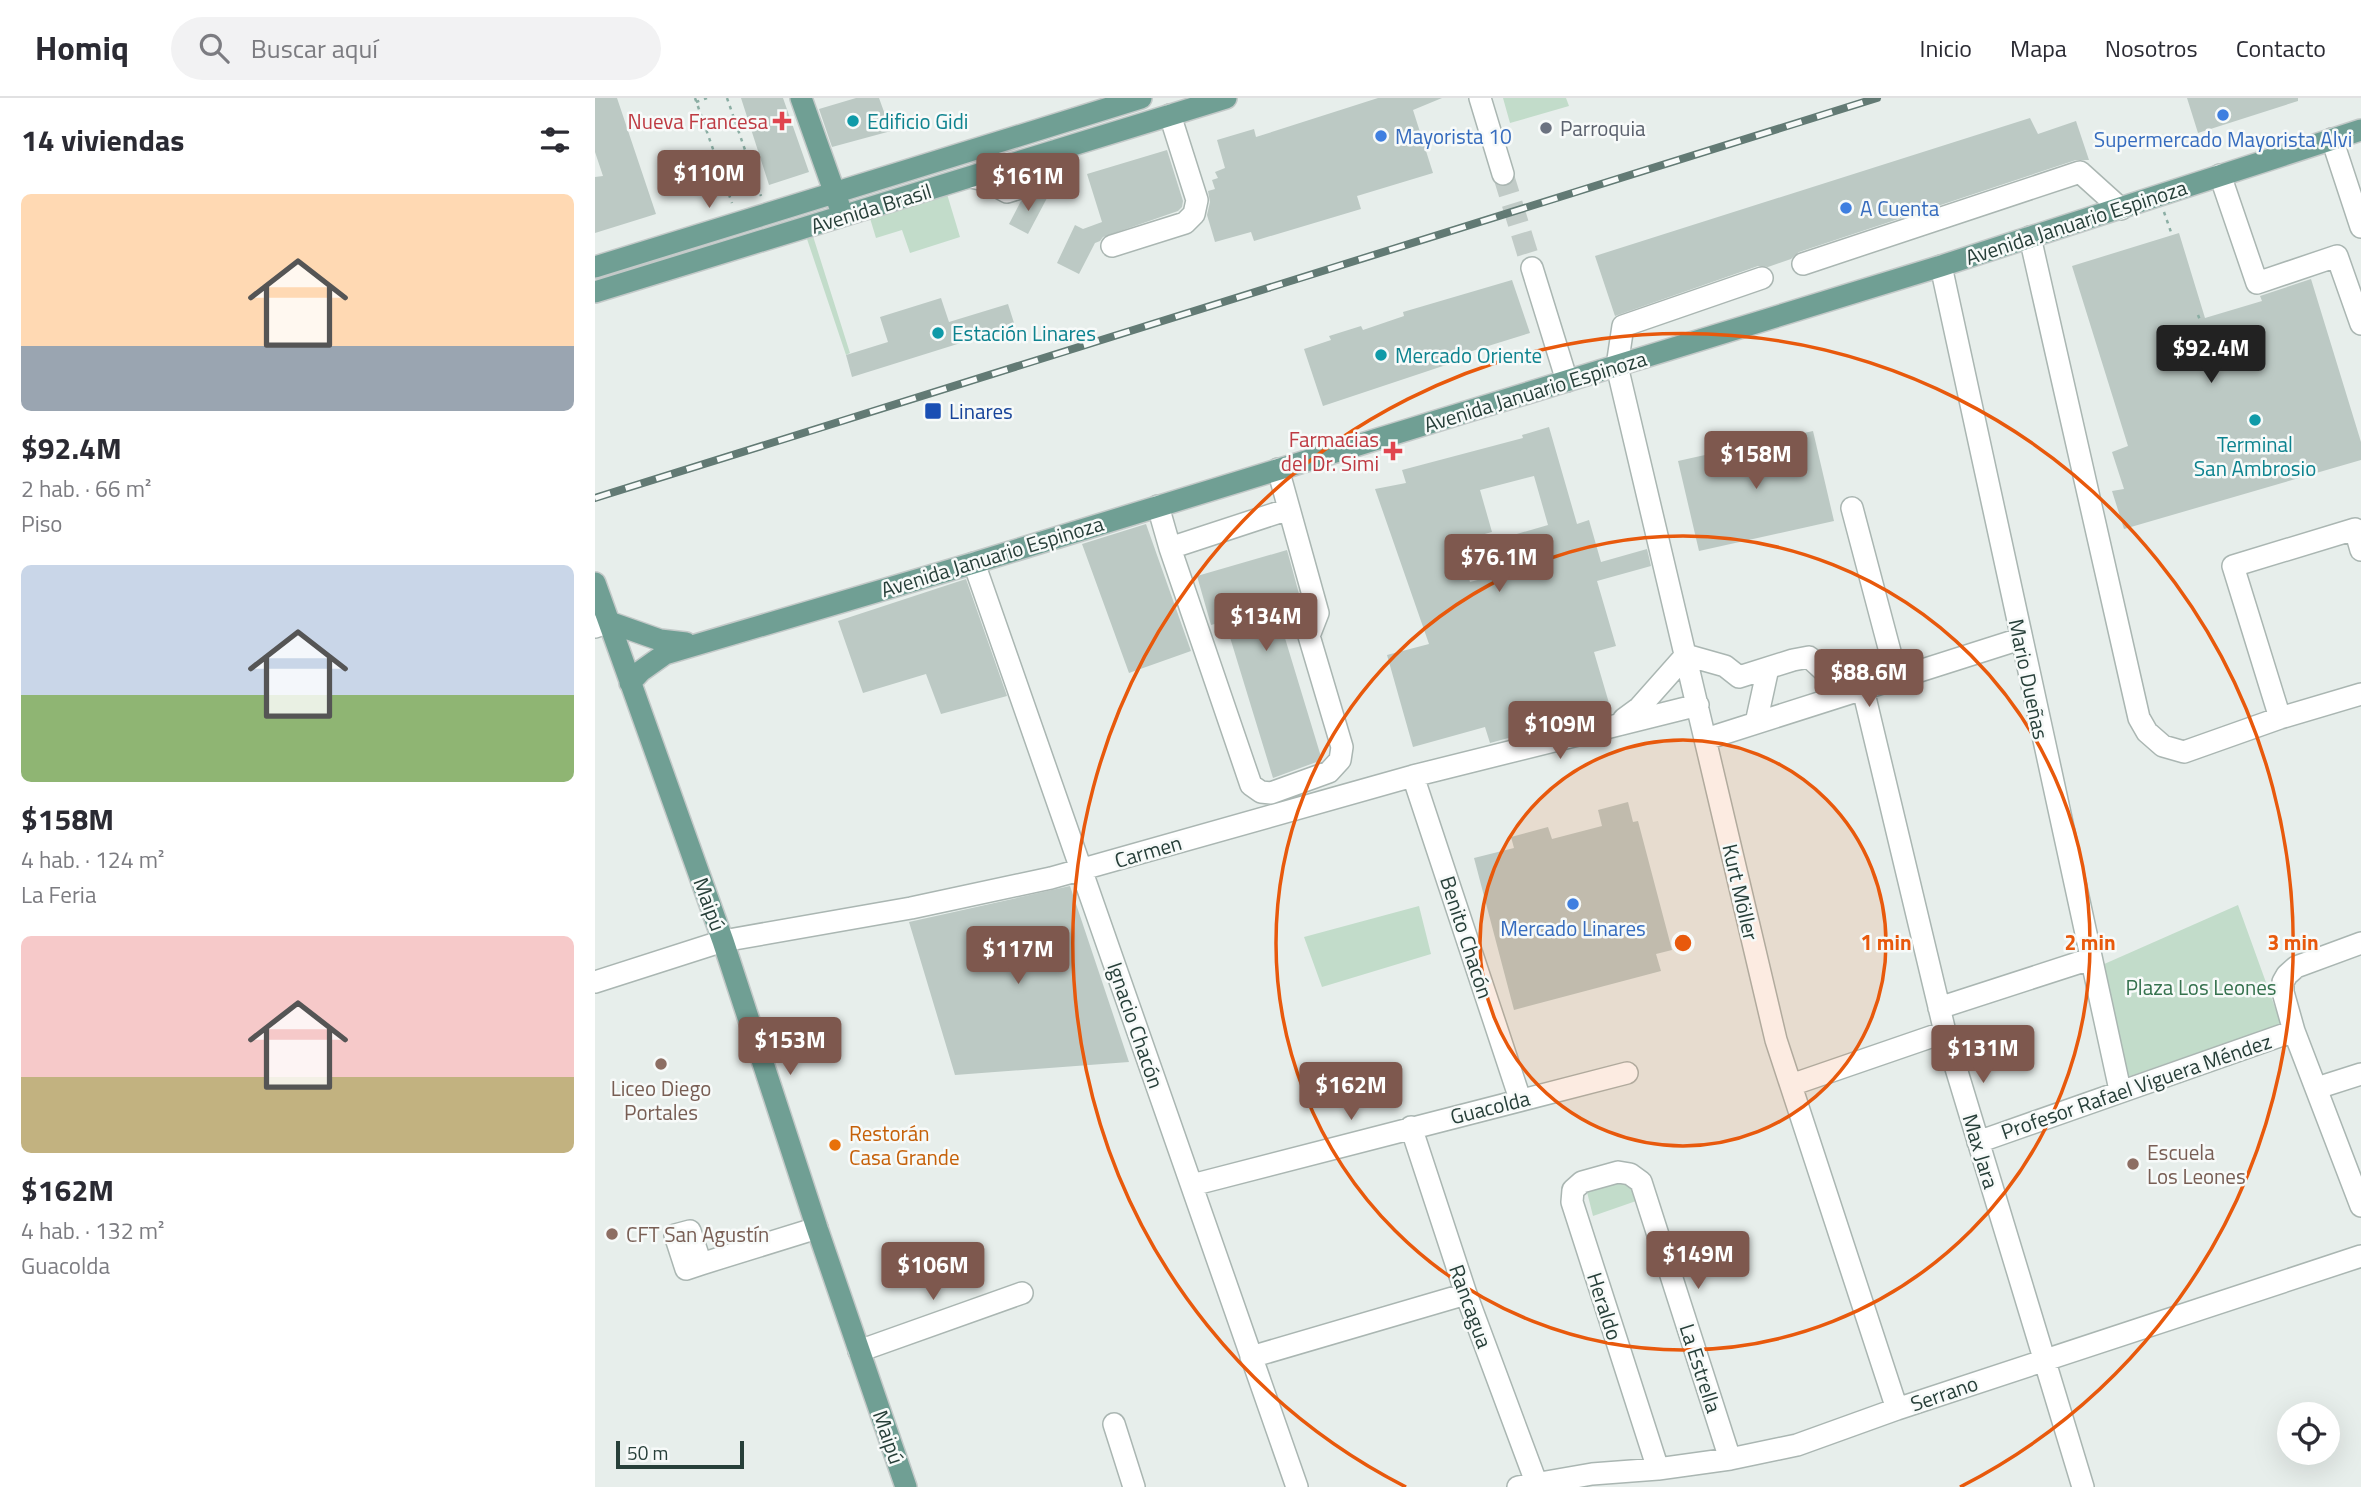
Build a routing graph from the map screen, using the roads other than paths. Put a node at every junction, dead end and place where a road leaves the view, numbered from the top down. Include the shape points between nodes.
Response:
1 (801, 98) edge
2 (1141, 98) edge
3 (1226, 98) edge
4 (1480, 98) edge
5 (1171, 110) edge
6 (2361, 130) edge
7 (2332, 139) junction
8 (1503, 174) tunnel mouth
9 (2220, 175) junction
10 (835, 193) junction
11 (2121, 209) junction
12 (843, 217) junction
13 (2361, 227) edge
14 (2030, 237) junction
15 (1112, 246) dead end
16 (1803, 264) dead end
17 (1941, 266) junction
18 (595, 267) edge
19 (1532, 268) tunnel mouth
20 (1762, 278) dead end
21 (595, 292) edge
22 (2361, 324) edge
23 (1617, 366) junction
24 (1567, 381) junction
25 (1278, 469) junction
26 (1158, 506) junction
27 (1289, 509) junction
28 (1852, 509) dead end
29 (1170, 548) junction
30 (2361, 550) edge
31 (974, 563) junction
32 (595, 583) edge
33 (602, 624) edge
34 (2020, 639) junction
35 (705, 642) junction
36 (1686, 655) junction
37 (1768, 668) junction
38 (1897, 678) junction
39 (630, 683) junction
40 (1856, 691) junction
41 (2361, 694) edge
42 (1698, 705) junction
43 (2280, 718) junction
44 (1756, 723) junction
45 (1616, 725) junction
46 (1706, 739) junction
47 (1413, 776) junction
48 (1082, 870) junction
49 (723, 941) junction
50 (2361, 943) edge
51 (2090, 959) junction
52 (595, 982) edge
53 (1939, 1008) junction
54 (2294, 1031) junction
55 (1945, 1032) junction
56 (1627, 1073) dead end
57 (2361, 1074) edge
58 (1791, 1085) junction
59 (2317, 1088) junction
60 (2120, 1090) junction
61 (1520, 1099) junction
62 (1411, 1127) junction
63 (1978, 1142) junction
64 (1618, 1172) joint
65 (1192, 1185) junction
66 (2361, 1206) edge
67 (817, 1228) junction
68 (2361, 1256) edge
69 (701, 1264) dead end
70 (1022, 1293) dead end
71 (1466, 1294) junction
72 (859, 1351) junction
73 (1251, 1357) junction
74 (2045, 1360) junction
75 (1897, 1409) junction
76 (1114, 1424) dead end
77 (1730, 1459) junction
78 (1658, 1469) junction
79 (1527, 1485) edge
80 (906, 1487) edge
81 (1134, 1487) edge
82 (1297, 1487) edge
83 (2083, 1487) edge

1 - 10 main road
2 - 10 main road, Avenida Brasil
3 - 5 main road, Avenida Brasil
4 - 8 street
5 - 12 main road, Avenida Brasil
5 - 15 street via 1197,200 1194,214 1185,223
6 - 7 main road, Avenida Januario Espinoza
7 - 9 main road, Avenida Januario Espinoza
7 - 13 street
9 - 11 main road, Avenida Januario Espinoza
9 - 22 street via 2257,283 2337,256
10 - 12 main road
10 - 18 main road, Avenida Brasil
11 - 14 main road, Avenida Januario Espinoza
11 - 16 street via 2080,172
12 - 21 main road, Avenida Brasil
14 - 17 main road, Avenida Januario Espinoza
14 - 43 street via 2143,725 2163,746 2184,752
17 - 23 main road, Avenida Januario Espinoza
17 - 34 street, Mario Dueñas
19 - 24 street
20 - 23 street via 1623,326
23 - 24 main road, Avenida Januario Espinoza
23 - 36 street, Kurt Möller
24 - 25 main road, Avenida Januario Espinoza
25 - 26 main road, Avenida Januario Espinoza
25 - 27 street
26 - 29 street
26 - 31 main road, Avenida Januario Espinoza
27 - 29 street
27 - 29 street via 1318,612 1308,636 1342,753 1329,772 1271,793 1251,785
28 - 38 street
30 - 43 street via 2355,529 2234,566
31 - 35 main road, Avenida Januario Espinoza
31 - 48 street, Ignacio Chacón
32 - 33 main road, Maipú
33 - 35 main road, Avenida Januario Espinoza via 660,640
33 - 39 main road, Maipú
34 - 38 street
34 - 51 street, Mario Dueñas
35 - 39 main road, Avenida Januario Espinoza via 657,658
36 - 37 street via 1725,666 1739,677
36 - 42 street, Kurt Möller
36 - 45 street via 1639,708
37 - 40 street via 1809,657
37 - 44 street
38 - 40 street
39 - 49 main road, Maipú
40 - 44 street
40 - 53 street, Max Jara
41 - 43 street
42 - 45 street, Carmen
42 - 46 street, Kurt Möller
44 - 46 street
45 - 47 street, Carmen
46 - 58 street, Kurt Möller via 1764,992
47 - 48 street, Carmen
47 - 61 street, Benito Chacón
48 - 49 street, Carmen via 911,908
48 - 65 street, Ignacio Chacón
49 - 52 street, Carmen
49 - 67 main road, Maipú
50 - 54 street via 2296,967 2287,975 2283,992
51 - 53 street
51 - 60 street, Mario Dueñas
53 - 55 street, Max Jara
54 - 59 street
54 - 60 street, Profesor Rafael Viguera Méndez
55 - 58 street
55 - 63 street, Max Jara
56 - 61 street, Guacolda
57 - 59 street
58 - 75 street, Kurt Möller
59 - 66 street
60 - 63 street, Profesor Rafael Viguera Méndez
61 - 62 street, Guacolda
62 - 65 street, Guacolda
62 - 71 street, Rancagua
63 - 74 street, Max Jara
64 - 77 street, La Estrella via 1641,1182
64 - 78 street, Heraldo via 1582,1182 1573,1190 1572,1202
65 - 73 street, Ignacio Chacón
67 - 69 street
67 - 72 main road, Maipú
68 - 74 street, Serrano
70 - 72 street
71 - 73 street
71 - 79 street, Rancagua
72 - 80 main road, Maipú
73 - 82 street, Ignacio Chacón
74 - 75 street, Serrano
74 - 83 street, Max Jara
75 - 77 street, Serrano via 1797,1445
76 - 81 street
77 - 78 street, Serrano
78 - 79 street, Serrano

